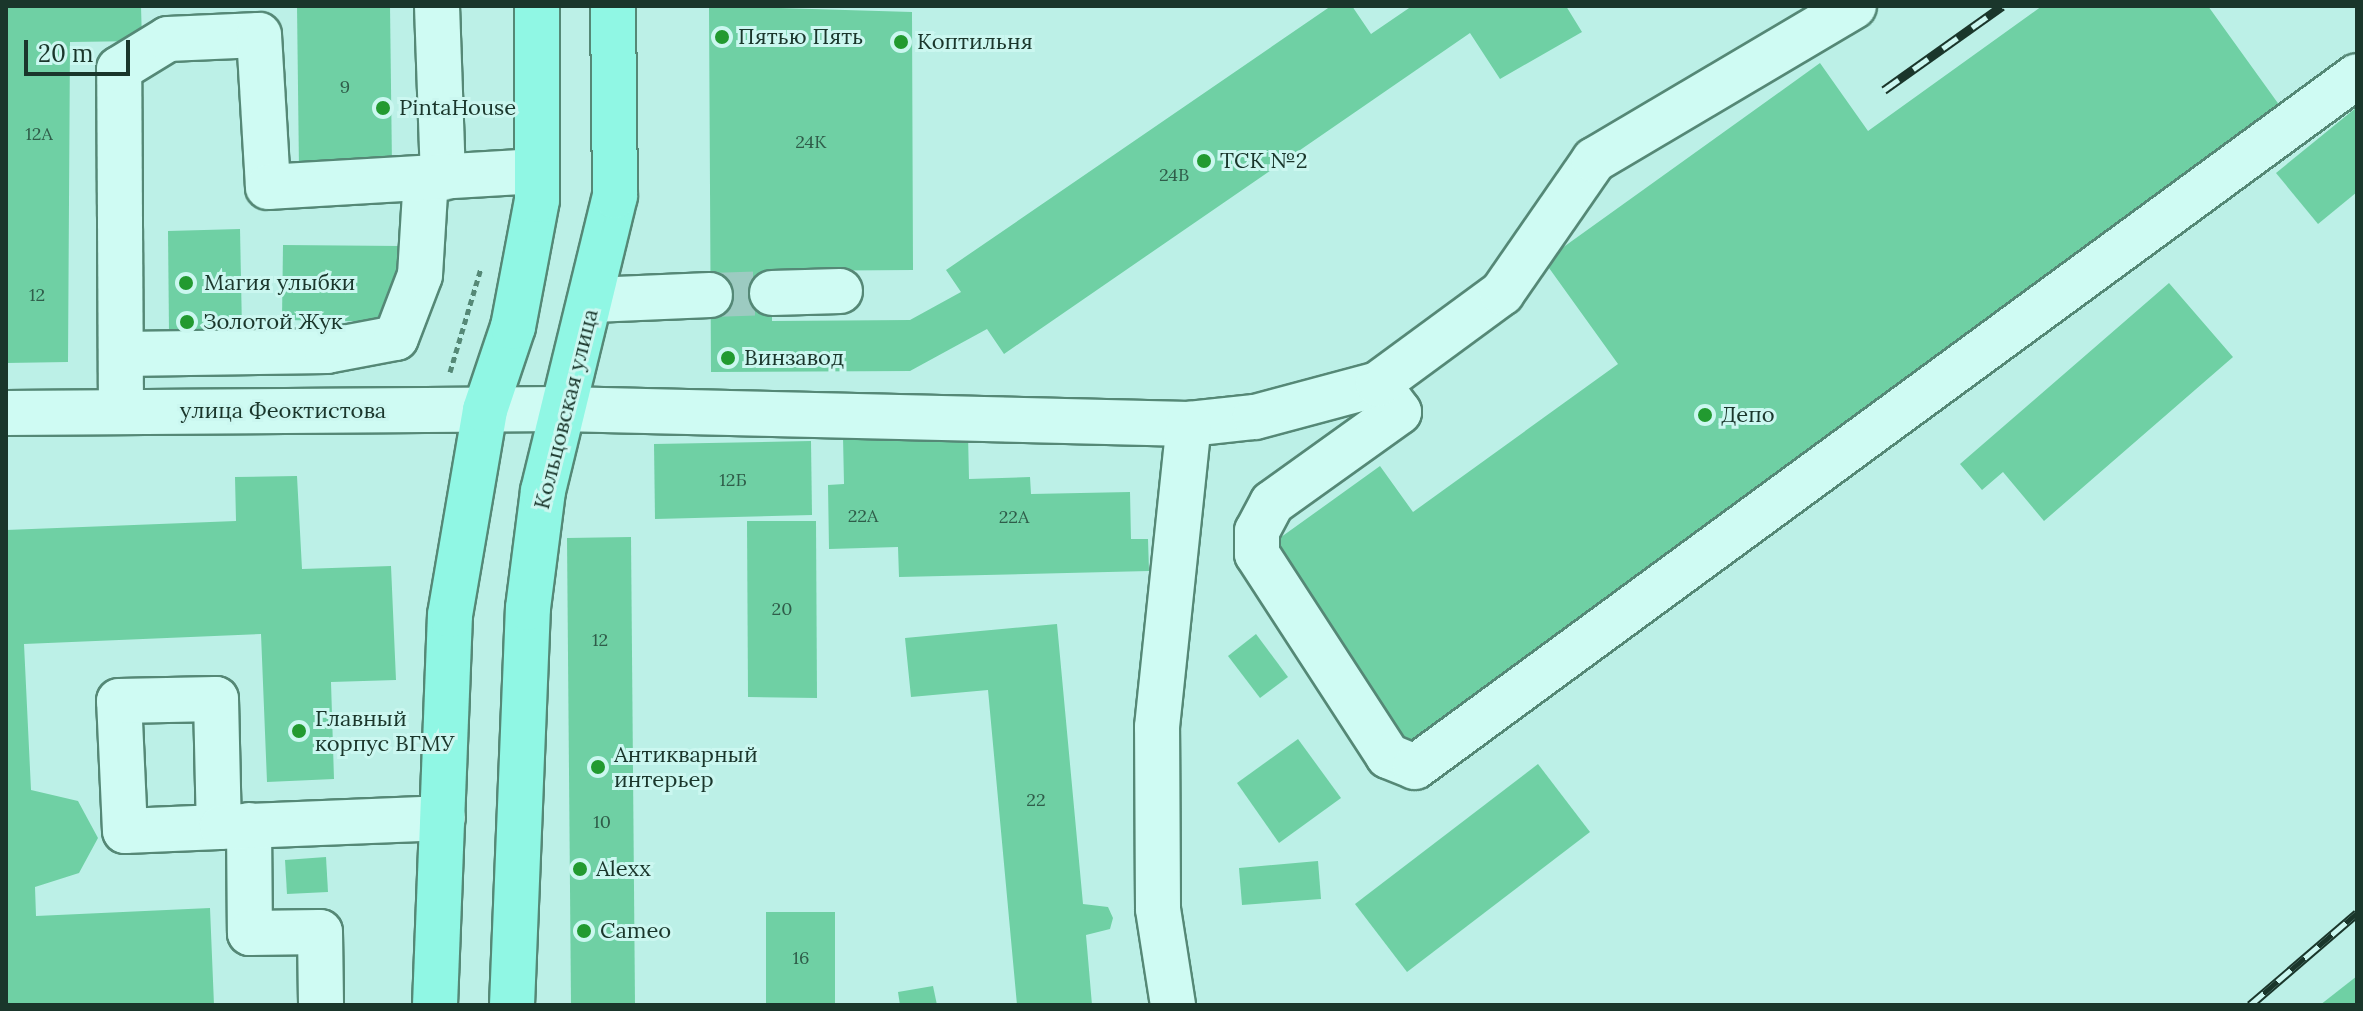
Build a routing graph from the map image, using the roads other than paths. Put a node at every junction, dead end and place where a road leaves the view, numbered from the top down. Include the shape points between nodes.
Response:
1 (437, 6) edge
2 (537, 6) edge
3 (613, 6) edge
4 (1854, 6) edge
5 (2357, 76) edge
6 (537, 171) junction
7 (435, 178) junction
8 (840, 291) dead end
9 (772, 293) tunnel mouth
10 (710, 295) tunnel mouth
11 (593, 300) junction
12 (121, 354) junction
13 (1378, 384) junction
14 (561, 409) junction
15 (485, 410) junction
16 (121, 412) junction
17 (6, 413) edge
18 (1189, 424) junction
19 (443, 818) junction
20 (321, 1005) edge
21 (435, 1005) edge
22 (512, 1005) edge
23 (1173, 1005) edge

1 - 7 street
2 - 6 main road
3 - 11 main road, Кольцовская улица via 615,196
4 - 13 street via 1594,160 1502,293
5 - 13 street via 1415,767 1388,756 1257,554 1257,531 1272,503 1399,412
6 - 7 street
6 - 15 main road via 513,327
7 - 12 street via 420,275 396,338 327,351
7 - 12 street via 268,187 259,35 168,39 119,69
8 - 9 street
10 - 11 street
11 - 14 main road, Кольцовская улица
12 - 16 street
13 - 18 street, улица Феоктистова via 1255,417
14 - 15 street, улица Феоктистова
14 - 18 street, улица Феоктистова
14 - 22 main road, Кольцовская улица via 528,608
15 - 16 street, улица Феоктистова
15 - 19 main road via 450,615
16 - 17 street, улица Феоктистова
18 - 23 street via 1157,727 1158,909
19 - 20 street via 234,826 250,933 320,932
19 - 21 main road

